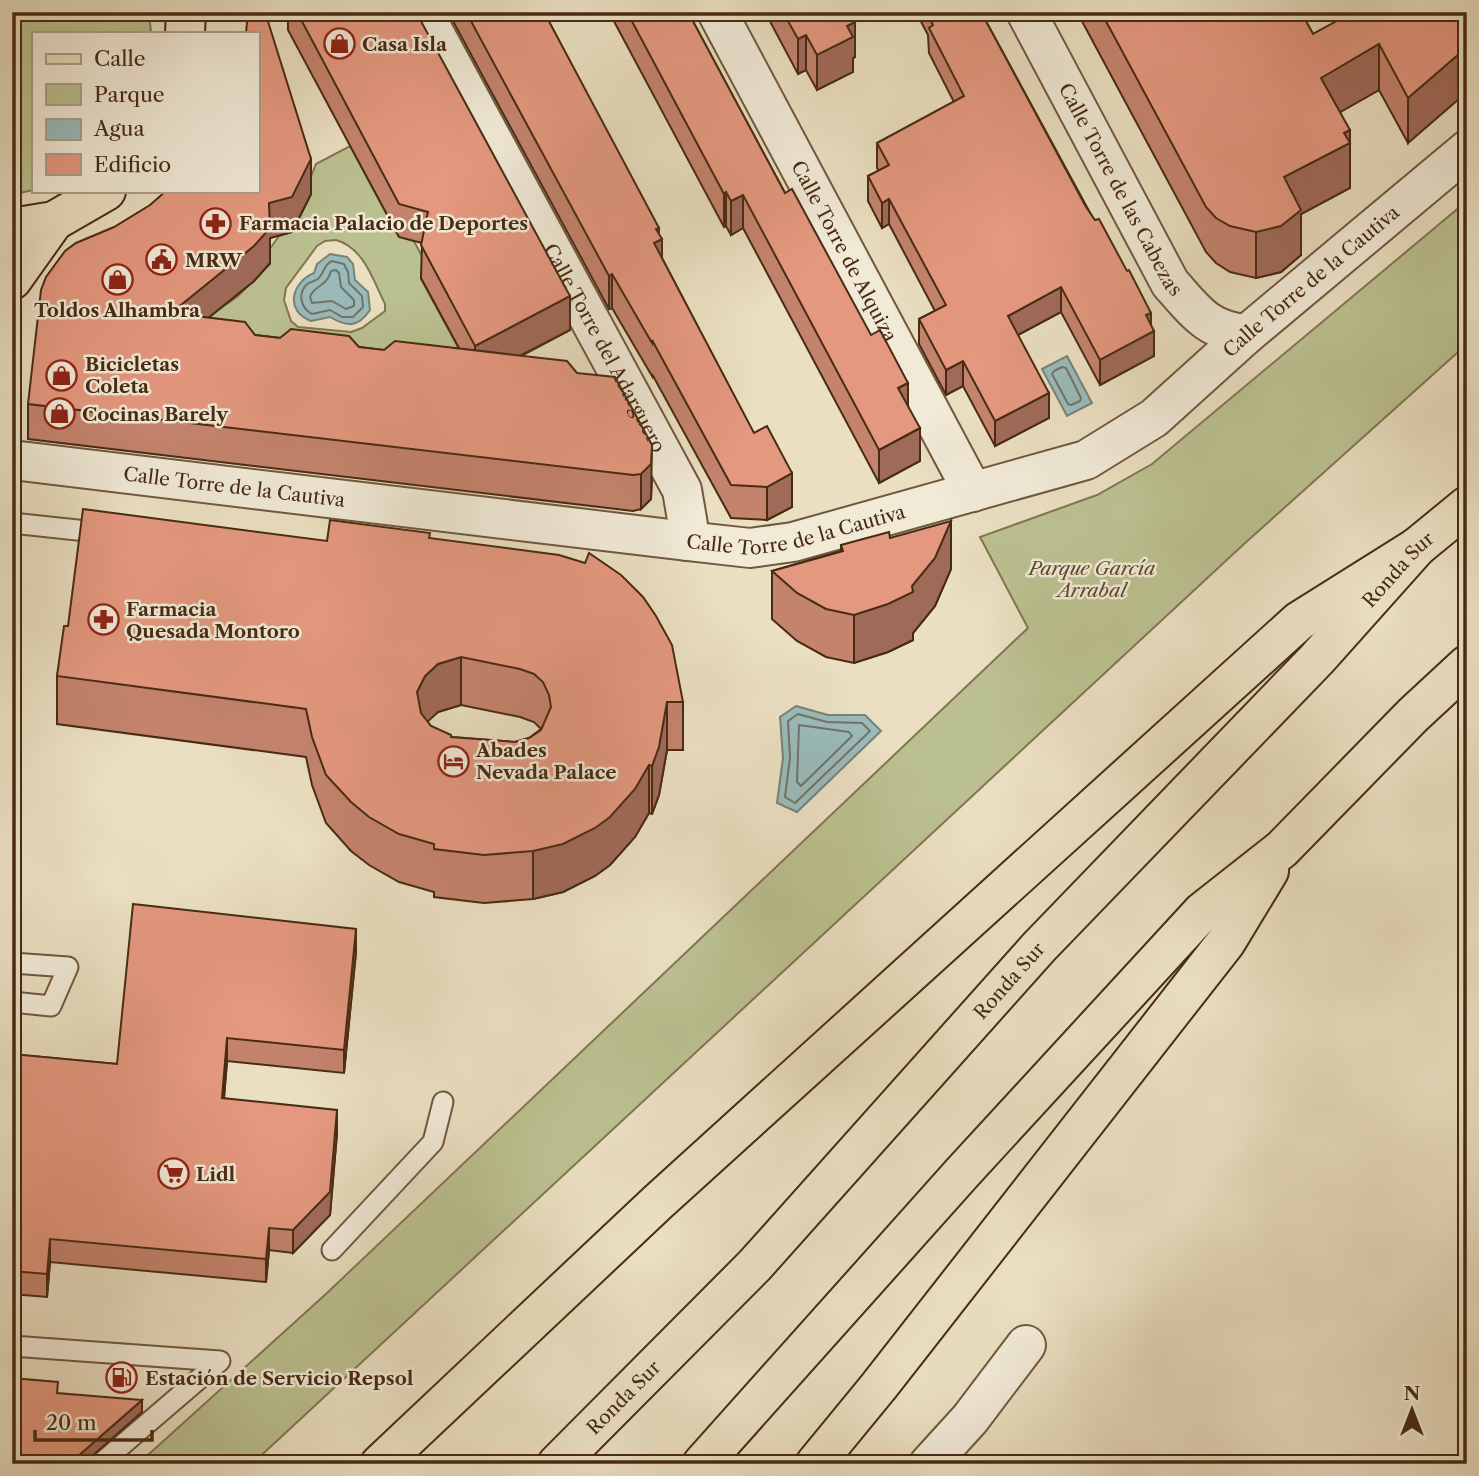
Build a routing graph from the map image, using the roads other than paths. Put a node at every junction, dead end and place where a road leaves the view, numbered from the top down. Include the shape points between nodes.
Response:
1 (186, 12) edge
2 (423, 12) edge
3 (717, 12) edge
4 (1026, 12) edge
5 (185, 32) edge
6 (1467, 150) edge
7 (104, 192) edge
8 (54, 221) junction
9 (12, 228) edge
10 (12, 280) edge
11 (1247, 334) junction
12 (12, 460) edge
13 (973, 492) junction
14 (1467, 506) edge
15 (12, 523) edge
16 (126, 535) edge
17 (687, 541) junction
18 (1417, 547) junction
19 (1467, 665) edge
20 (1282, 849) junction
21 (12, 963) edge
22 (12, 1002) edge
23 (443, 1102) dead end
24 (332, 1250) dead end
25 (1026, 1345) dead end
26 (12, 1346) edge
27 (100, 1464) edge
28 (380, 1464) edge
29 (556, 1464) edge
30 (702, 1464) edge
31 (815, 1464) edge
32 (929, 1464) edge

1 - 5 main road
2 - 17 street, Calle Torre del Adarguero via 682,490
3 - 13 street, Calle Torre de Alquiza
4 - 11 street, Calle Torre de las Cabezas via 1170,283 1203,321 1231,333
6 - 11 street, Calle Torre de la Cautiva
7 - 8 main road
8 - 9 main road
8 - 10 main road
11 - 13 street, Calle Torre de la Cautiva via 1154,418 1086,460
12 - 17 street, Calle Torre de la Cautiva
13 - 17 street, Calle Torre de la Cautiva via 793,542 750,548
14 - 18 main road, Ronda Sur
15 - 16 lane
18 - 28 main road via 1299,621 658,1202
18 - 29 main road, Ronda Sur via 1317,659 1039,947 755,1265
19 - 20 main road
20 - 30 main road via 1202,912
20 - 31 main road via 1226,942
21 - 22 lane via 68,967 51,1006
23 - 24 lane via 433,1142
25 - 32 street
26 - 27 lane via 220,1361

